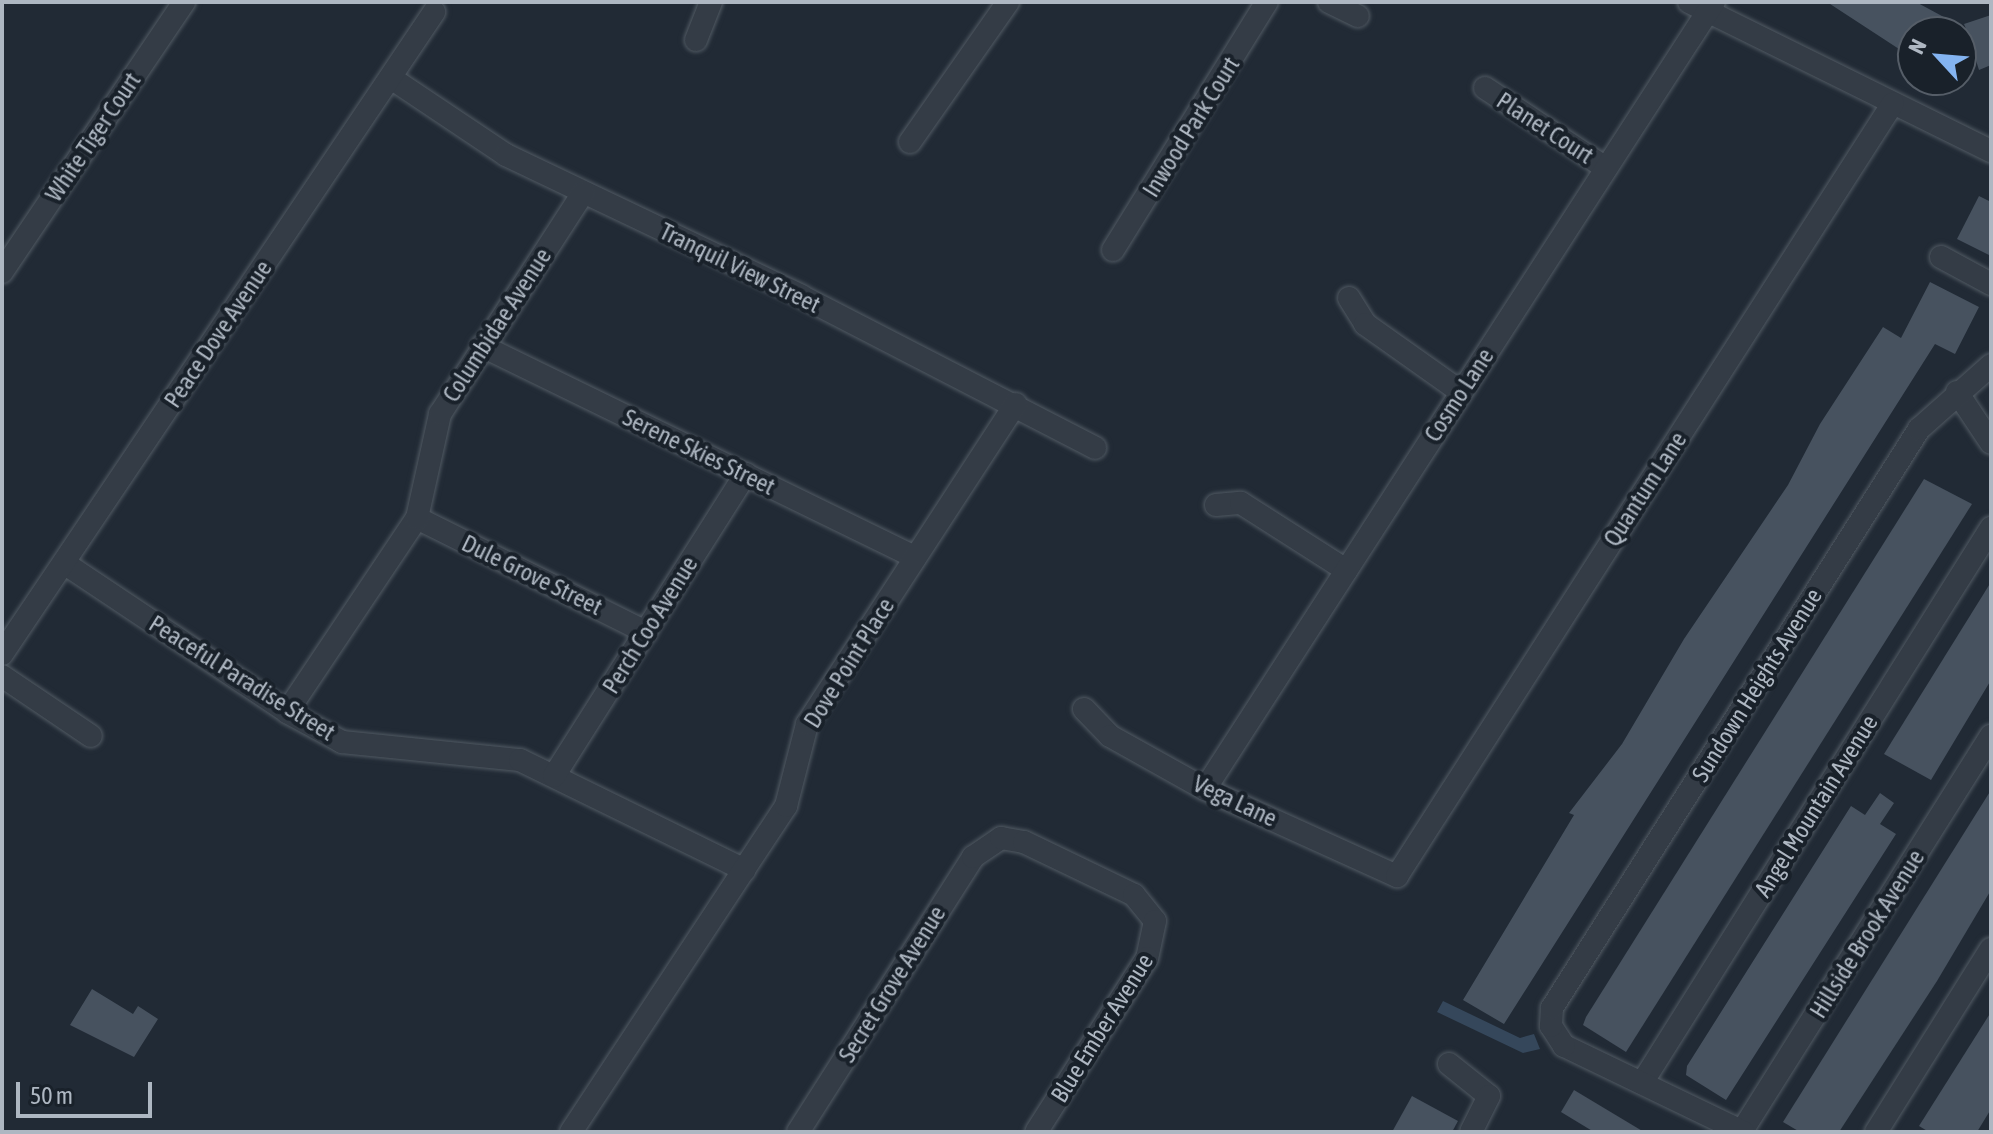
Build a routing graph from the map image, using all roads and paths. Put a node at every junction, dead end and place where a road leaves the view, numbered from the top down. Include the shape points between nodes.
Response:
1 (184, 2) edge
2 (711, 2) edge
3 (1008, 2) edge
4 (1267, 2) edge
5 (1329, 2) edge
6 (1703, 5) edge
7 (434, 12) dead end
8 (1358, 16) dead end
9 (696, 40) dead end
10 (391, 78) junction
11 (1485, 88) dead end
12 (1893, 103) junction
13 (910, 142) dead end
14 (1991, 151) edge
15 (1606, 168) junction
16 (583, 193) junction
17 (1113, 250) dead end
18 (1941, 257) dead end
19 (2, 272) edge
20 (1991, 284) edge
21 (1349, 298) dead end
22 (482, 346) junction
23 (1991, 365) edge
24 (1461, 392) junction
25 (1957, 392) junction
26 (1016, 404) junction
27 (1991, 443) edge
28 (1095, 448) dead end
29 (746, 474) junction
30 (1216, 505) dead end
31 (417, 518) junction
32 (1991, 528) edge
33 (915, 557) junction
34 (64, 563) junction
35 (1346, 570) junction
36 (646, 632) junction
37 (2, 654) edge
38 (2, 676) edge
39 (1084, 709) dead end
40 (287, 712) junction
41 (91, 736) dead end
42 (1991, 736) edge
43 (554, 776) junction
44 (1205, 789) junction
45 (992, 840) joint
46 (745, 870) junction
47 (1397, 876) joint
48 (1991, 949) edge
49 (1449, 1064) dead end
50 (1642, 1083) junction
51 (571, 1132) edge
52 (798, 1132) edge
53 (1036, 1132) edge
54 (1471, 1132) edge
55 (1743, 1132) edge
56 (1876, 1132) edge

1 - 19 street, White Tiger Court
2 - 9 street
3 - 13 street
4 - 17 street, Inwood Park Court
5 - 8 street
6 - 12 street
6 - 15 street, Cosmo Lane
7 - 10 street, Peace Dove Avenue
10 - 16 street, Tranquil View Street via 506,155
10 - 34 street, Peace Dove Avenue
11 - 15 street, Planet Court
12 - 14 street
12 - 47 street, Quantum Lane
15 - 24 street, Cosmo Lane
16 - 22 street, Columbidae Avenue
16 - 26 street, Tranquil View Street
18 - 20 street
21 - 24 street via 1365,324
22 - 29 street, Serene Skies Street
22 - 31 street, Columbidae Avenue via 440,414
23 - 25 street, Sundown Heights Avenue
24 - 35 street, Cosmo Lane
25 - 27 street
25 - 50 street, Sundown Heights Avenue via 1913,437 1552,1008 1551,1026 1564,1046
26 - 28 street, Tranquil View Street
26 - 33 street, Dove Point Place
29 - 33 street, Serene Skies Street
29 - 36 street, Perch Coo Avenue
30 - 35 street via 1241,503
31 - 36 street, Dule Grove Street
31 - 40 street, Columbidae Avenue
32 - 50 street, Angel Mountain Avenue
33 - 46 street, Dove Point Place via 807,724 786,806
34 - 37 street, Peace Dove Avenue
34 - 40 street, Peaceful Paradise Street
35 - 44 street, Cosmo Lane
36 - 43 street, Perch Coo Avenue
38 - 41 street
39 - 44 street, Vega Lane via 1110,736
40 - 43 street, Peaceful Paradise Street via 342,742 520,760
42 - 55 street, Hillside Brook Avenue
43 - 46 street, Peaceful Paradise Street
44 - 47 street, Vega Lane
45 - 52 street, Secret Grove Avenue via 973,857
45 - 53 street, Blue Ember Avenue via 1024,842 1134,895 1155,921 1155,945
46 - 51 street, Dove Point Place
48 - 56 street
49 - 54 street via 1489,1096
50 - 55 street

